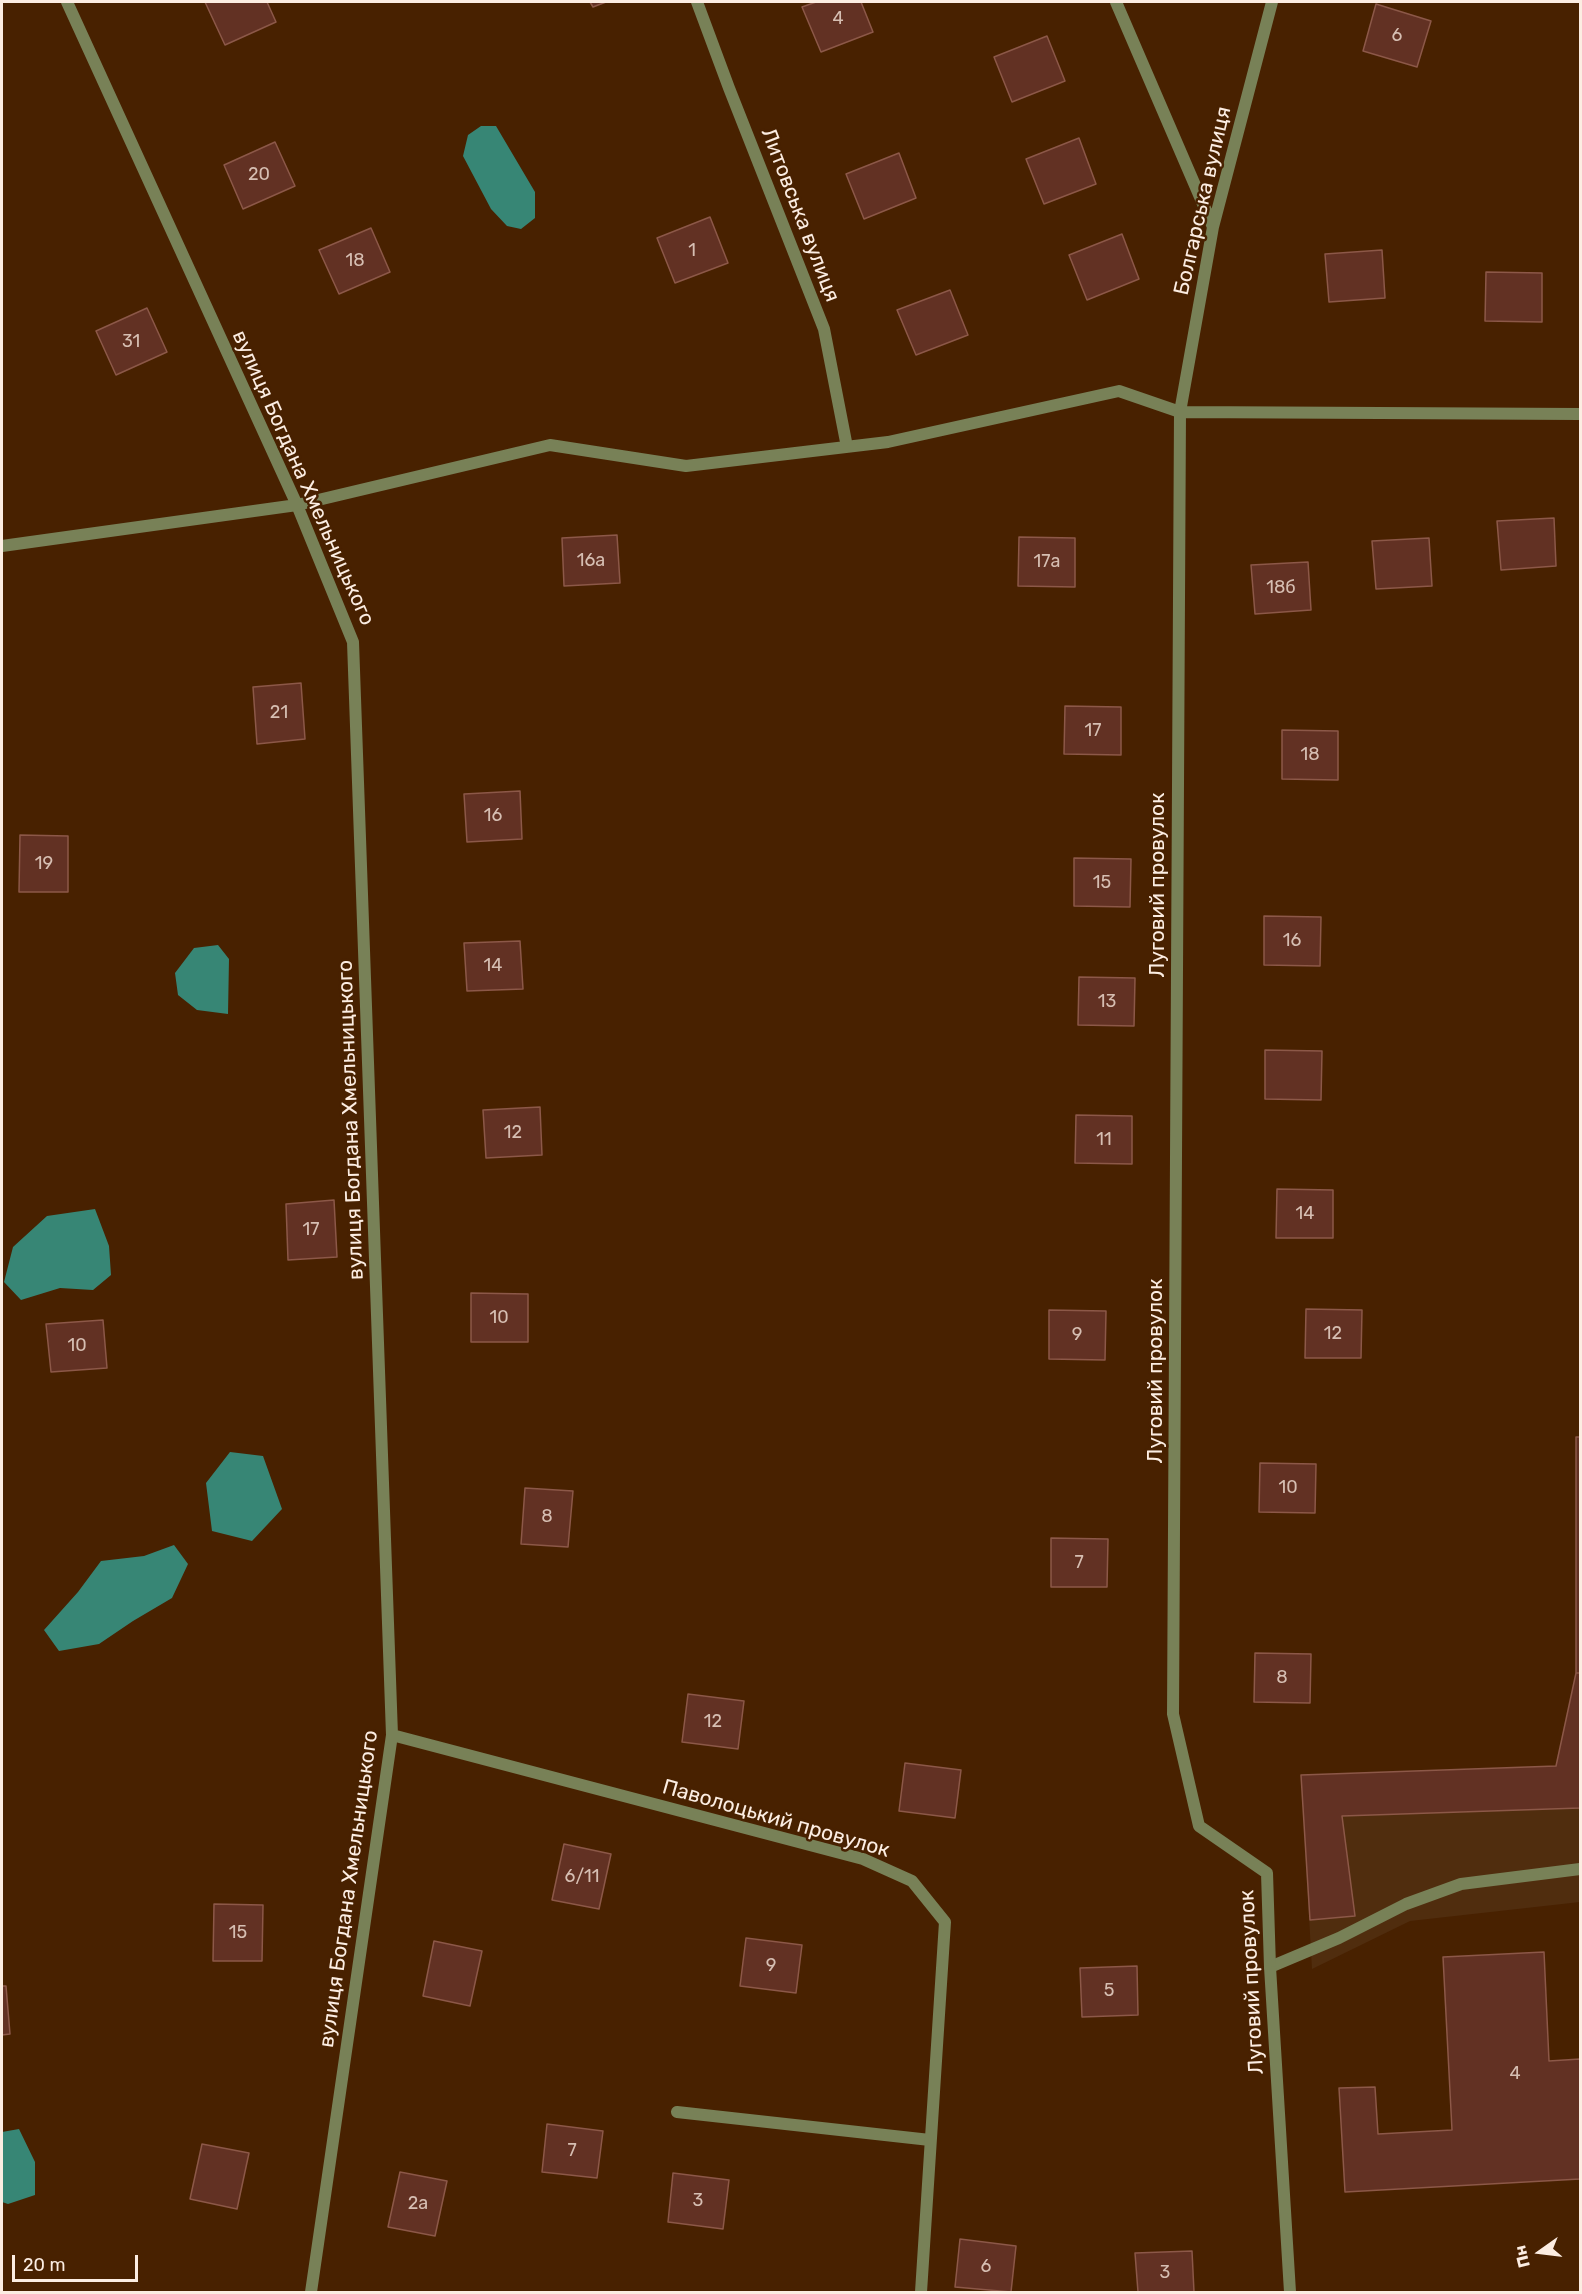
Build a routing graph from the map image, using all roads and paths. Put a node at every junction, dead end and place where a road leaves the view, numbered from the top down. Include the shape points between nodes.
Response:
1 (67, 2) edge
2 (697, 2) edge
3 (1116, 2) edge
4 (1272, 2) edge
5 (1213, 227) junction
6 (1180, 412) junction
7 (1581, 414) edge
8 (847, 447) junction
9 (297, 505) junction
10 (2, 546) edge
11 (392, 1735) junction
12 (1581, 1869) edge
13 (1270, 1967) junction
14 (677, 2112) dead end
15 (930, 2140) junction
16 (311, 2292) edge
17 (921, 2292) edge
18 (1290, 2292) edge

1 - 9 street, вулиця Богдана Хмельницького
2 - 8 street, Литовська вулиця via 824,329
3 - 5 street
4 - 5 street, Болгарська вулиця
5 - 6 street, Болгарська вулиця
6 - 7 street
6 - 8 street via 1119,391 888,442
6 - 13 street, Луговий провулок via 1173,1714 1199,1826 1267,1873
8 - 9 street via 686,466 550,445
9 - 10 street
9 - 11 street, вулиця Богдана Хмельницького via 353,642
11 - 15 street, Паволоцький провулок via 863,1859 912,1881 945,1922
11 - 16 street, вулиця Богдана Хмельницького
12 - 13 street via 1461,1884
13 - 18 street, Луговий провулок
14 - 15 street
15 - 17 street, Паволоцький провулок

